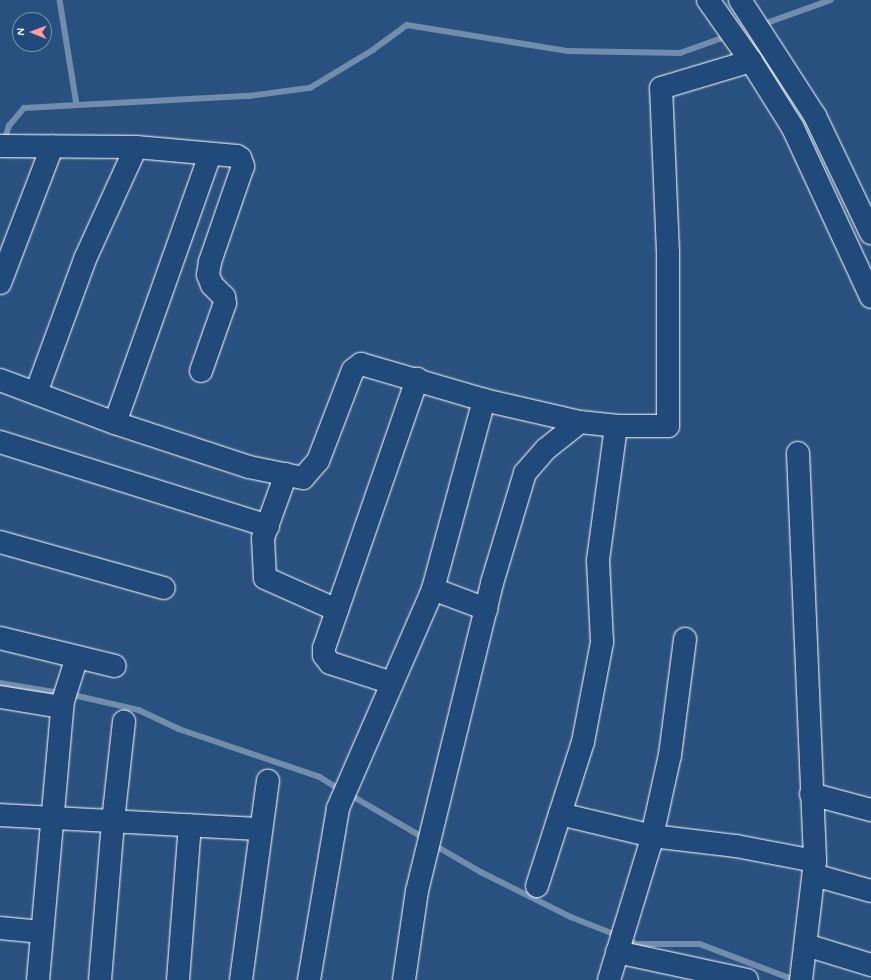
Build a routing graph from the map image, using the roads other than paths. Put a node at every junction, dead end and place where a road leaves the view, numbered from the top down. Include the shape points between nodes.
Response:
1 (741, 1) edge
2 (714, 8) edge
3 (751, 61) junction
4 (5, 146) edge
5 (52, 147) junction
6 (136, 147) junction
7 (210, 154) junction
8 (869, 225) edge
9 (841, 231) junction
10 (0, 283) edge
11 (871, 297) edge
12 (201, 370) dead end
13 (417, 379) junction
14 (0, 380) edge
15 (36, 393) junction
16 (484, 400) junction
17 (580, 422) junction
18 (115, 423) junction
19 (616, 426) junction
20 (0, 442) edge
21 (798, 454) dead end
22 (286, 474) junction
23 (268, 526) junction
24 (0, 542) edge
25 (164, 588) dead end
26 (433, 589) junction
27 (486, 609) junction
28 (337, 610) junction
29 (0, 638) edge
30 (685, 639) dead end
31 (77, 657) junction
32 (115, 666) dead end
33 (392, 683) junction
34 (0, 697) edge
35 (63, 704) junction
36 (124, 722) dead end
37 (268, 781) dead end
38 (811, 794) junction
39 (871, 810) edge
40 (560, 814) junction
41 (0, 815) edge
42 (52, 819) junction
43 (113, 822) junction
44 (190, 826) junction
45 (261, 829) junction
46 (652, 836) junction
47 (815, 868) junction
48 (537, 886) dead end
49 (871, 891) edge
50 (0, 928) edge
51 (42, 932) junction
52 (618, 950) junction
53 (804, 963) edge
54 (871, 965) edge
55 (721, 976) edge
56 (38, 980) edge
57 (100, 980) edge
58 (178, 980) edge
59 (241, 980) edge
60 (309, 980) edge
61 (404, 980) edge
62 (609, 980) edge
63 (747, 980) edge

1 - 8 street via 815,116
2 - 3 street
3 - 9 street via 793,128
3 - 19 street via 661,88 668,253 668,426
4 - 5 street
5 - 6 street
5 - 10 street
6 - 7 street
6 - 15 street via 85,258
7 - 12 street via 237,156 243,166 210,262 208,275 212,285 222,294 225,303
7 - 18 street
8 - 9 street
9 - 11 street
13 - 16 street
13 - 22 street via 361,364 353,370 318,462 303,478
13 - 28 street
14 - 15 street
15 - 18 street
16 - 17 street
16 - 26 street
17 - 19 street
17 - 27 street via 546,449 524,473
18 - 22 street via 249,466
19 - 40 street via 598,560 602,642 583,742
20 - 23 street
21 - 38 street
22 - 23 street
23 - 28 street via 263,538 265,578
24 - 25 street
26 - 27 street
26 - 33 street
27 - 61 street via 416,891
28 - 33 street via 324,648 326,660
29 - 31 street
30 - 46 street via 670,755
31 - 32 street
31 - 35 street
33 - 60 street via 338,808
34 - 35 street
35 - 42 street
36 - 43 street
37 - 45 street
38 - 39 street
38 - 47 street
40 - 46 street
40 - 48 street
41 - 42 street
42 - 43 street
42 - 51 street
43 - 44 street
43 - 57 street
44 - 45 street
44 - 58 street
45 - 59 street
46 - 47 street via 736,846
46 - 52 street
47 - 49 street
47 - 53 street
50 - 51 street
51 - 56 street
52 - 55 street
52 - 62 street
53 - 54 street
55 - 63 street

